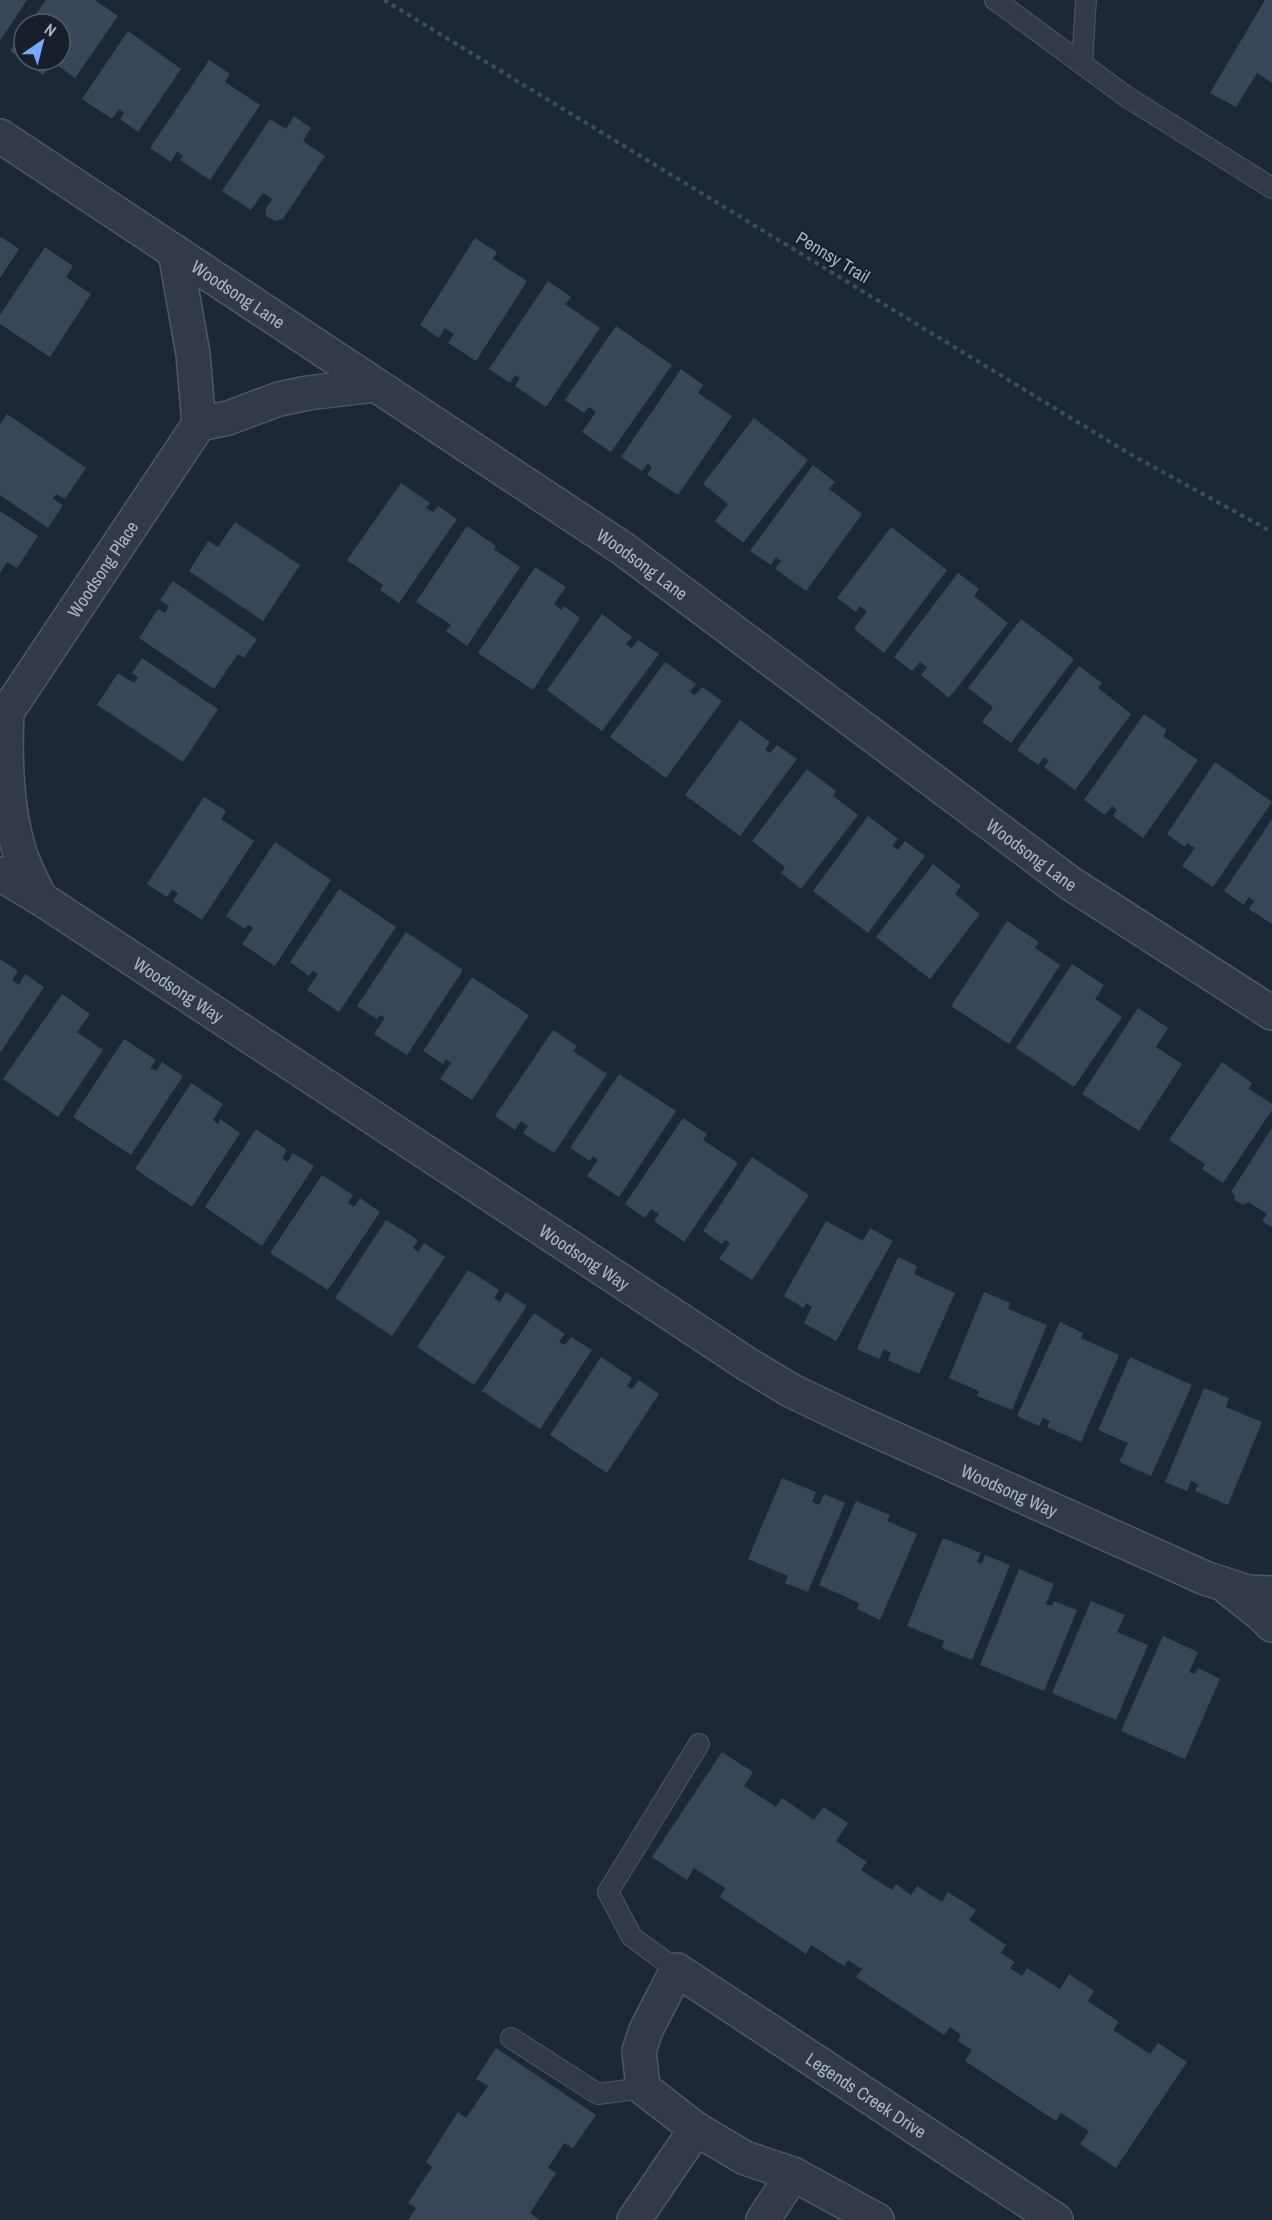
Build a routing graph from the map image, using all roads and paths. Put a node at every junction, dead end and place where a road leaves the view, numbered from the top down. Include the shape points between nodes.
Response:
1 (384, 0) edge
2 (995, 0) edge
3 (1086, 0) edge
4 (1082, 64) junction
5 (0, 136) edge
6 (1272, 188) edge
7 (175, 252) junction
8 (375, 385) junction
9 (199, 424) junction
10 (1272, 532) edge
11 (3, 713) edge
12 (0, 874) edge
13 (40, 897) junction
14 (1272, 1013) edge
15 (1215, 1581) junction
16 (1272, 1593) edge
17 (1272, 1625) edge
18 (699, 1744) dead end
19 (677, 1970) junction
20 (511, 2038) dead end
21 (643, 2088) junction
22 (696, 2128) junction
23 (793, 2174) junction
24 (634, 2220) edge
25 (763, 2220) edge
26 (878, 2220) edge
27 (1056, 2220) edge

1 - 10 path, Pennsy Trail via 1120,447
2 - 4 lane
3 - 4 lane
4 - 6 lane via 1127,97
5 - 7 street, Woodsong Lane
7 - 8 street, Woodsong Lane
7 - 9 street via 193,354
8 - 9 street via 279,399
8 - 14 street, Woodsong Lane via 622,548 1070,883
9 - 11 street, Woodsong Place
11 - 13 street via 8,802 20,852
12 - 13 street, Woodsong Way
13 - 15 street, Woodsong Way via 783,1386
15 - 16 street via 1248,1592
15 - 17 street, Woodsong Way
18 - 19 lane via 608,1892 632,1937
19 - 21 street via 639,2051
19 - 27 street, Legends Creek Drive
20 - 21 lane via 598,2094
21 - 22 street
22 - 23 street via 745,2158
22 - 24 street
23 - 25 street
23 - 26 street

